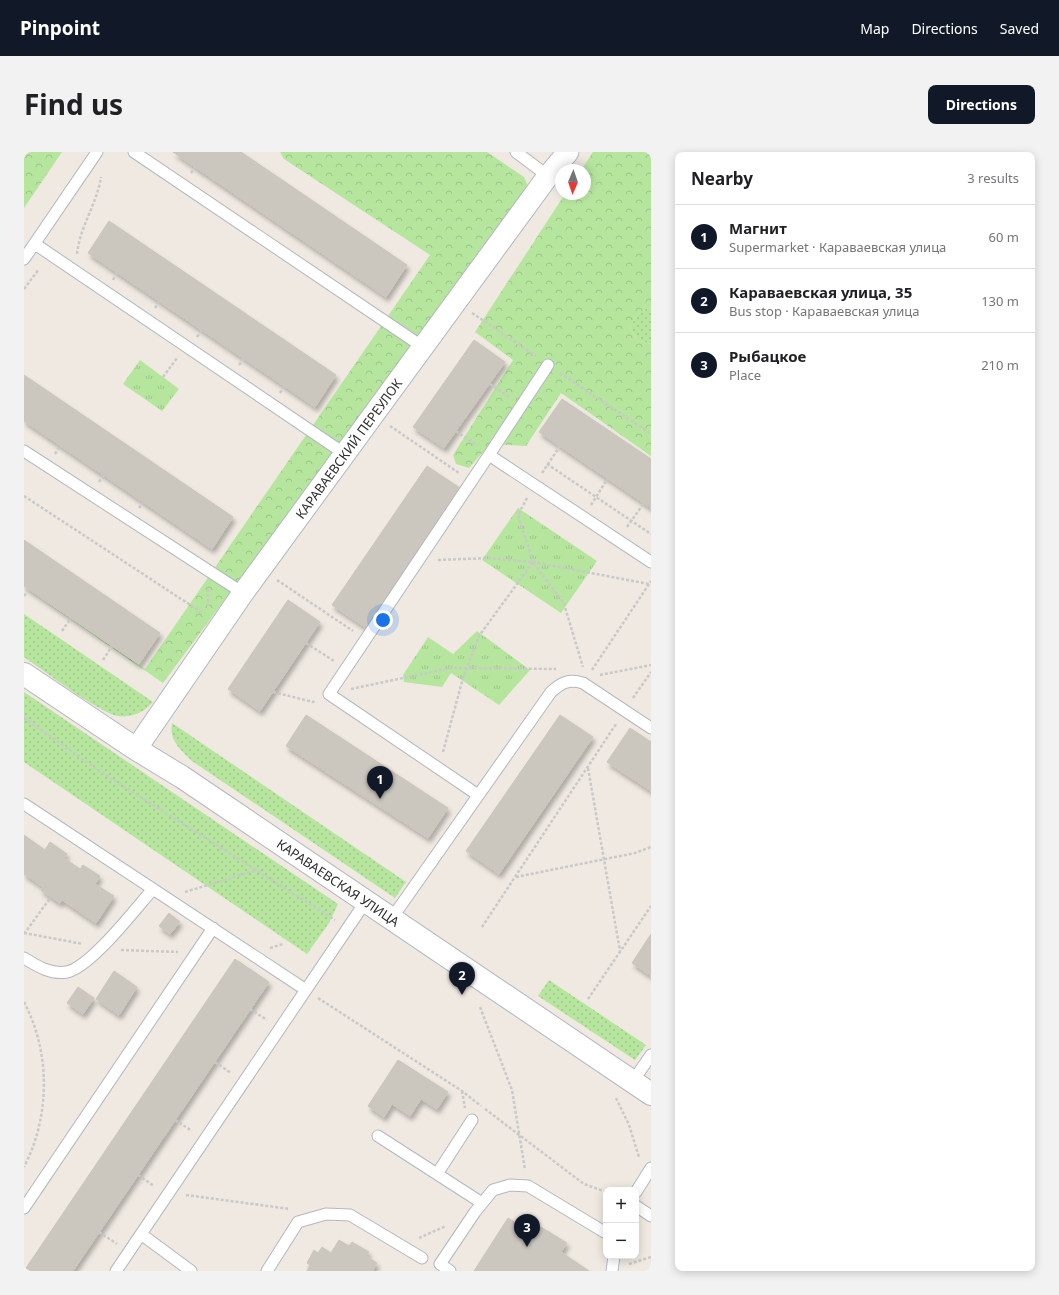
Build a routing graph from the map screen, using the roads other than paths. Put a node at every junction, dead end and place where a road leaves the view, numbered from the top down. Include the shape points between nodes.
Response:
1 (134, 152) edge
2 (516, 152) edge
3 (568, 152) edge
4 (96, 153) edge
5 (548, 176) junction
6 (35, 244) junction
7 (24, 259) edge
8 (423, 347) junction
9 (548, 365) dead end
10 (24, 451) edge
11 (345, 454) junction
12 (489, 455) junction
13 (651, 562) edge
14 (243, 593) junction
15 (24, 674) edge
16 (651, 728) edge
17 (136, 749) junction
18 (478, 795) junction
19 (24, 804) edge
20 (153, 889) junction
21 (366, 901) junction
22 (392, 918) junction
23 (213, 928) junction
24 (24, 958) edge
25 (306, 990) junction
26 (651, 1055) edge
27 (633, 1081) junction
28 (651, 1094) edge
29 (472, 1120) dead end
30 (378, 1136) dead end
31 (651, 1168) edge
32 (437, 1174) junction
33 (639, 1187) edge
34 (482, 1203) junction
35 (24, 1208) edge
36 (639, 1208) edge
37 (651, 1216) edge
38 (603, 1231) edge
39 (141, 1234) junction
40 (422, 1258) dead end
41 (614, 1259) edge
42 (613, 1270) edge
43 (116, 1271) edge
44 (191, 1271) edge
45 (267, 1271) edge
46 (450, 1271) edge

1 - 8 lane
2 - 5 lane
3 - 5 street, КАРАВАЕВСКИЙ ПЕРЕУЛОК
4 - 6 lane
5 - 8 street, КАРАВАЕВСКИЙ ПЕРЕУЛОК
6 - 7 lane
6 - 11 lane
8 - 11 street, КАРАВАЕВСКИЙ ПЕРЕУЛОК
9 - 12 lane
10 - 14 lane
11 - 14 street, КАРАВАЕВСКИЙ ПЕРЕУЛОК
12 - 13 lane
12 - 18 lane via 329,694
14 - 17 street, КАРАВАЕВСКИЙ ПЕРЕУЛОК
15 - 17 street, КАРАВАЕВСКАЯ УЛИЦА
16 - 18 lane via 585,680 571,680 560,684 551,692
17 - 21 street, КАРАВАЕВСКАЯ УЛИЦА via 182,777
18 - 22 lane
19 - 20 lane
20 - 23 lane
20 - 24 lane via 102,947 80,966 68,972 53,972
21 - 22 street, КАРАВАЕВСКАЯ УЛИЦА
21 - 25 lane
22 - 27 street, КАРАВАЕВСКАЯ УЛИЦА
23 - 25 lane
23 - 35 lane
25 - 39 lane
26 - 27 lane
27 - 28 street, КАРАВАЕВСКАЯ УЛИЦА
29 - 32 lane
30 - 32 lane
31 - 33 lane
32 - 34 lane
34 - 38 lane via 493,1190 510,1185 528,1186
34 - 46 lane via 440,1264
36 - 37 lane
39 - 43 lane
39 - 44 lane
40 - 45 lane via 350,1215 326,1214 298,1222
41 - 42 lane

